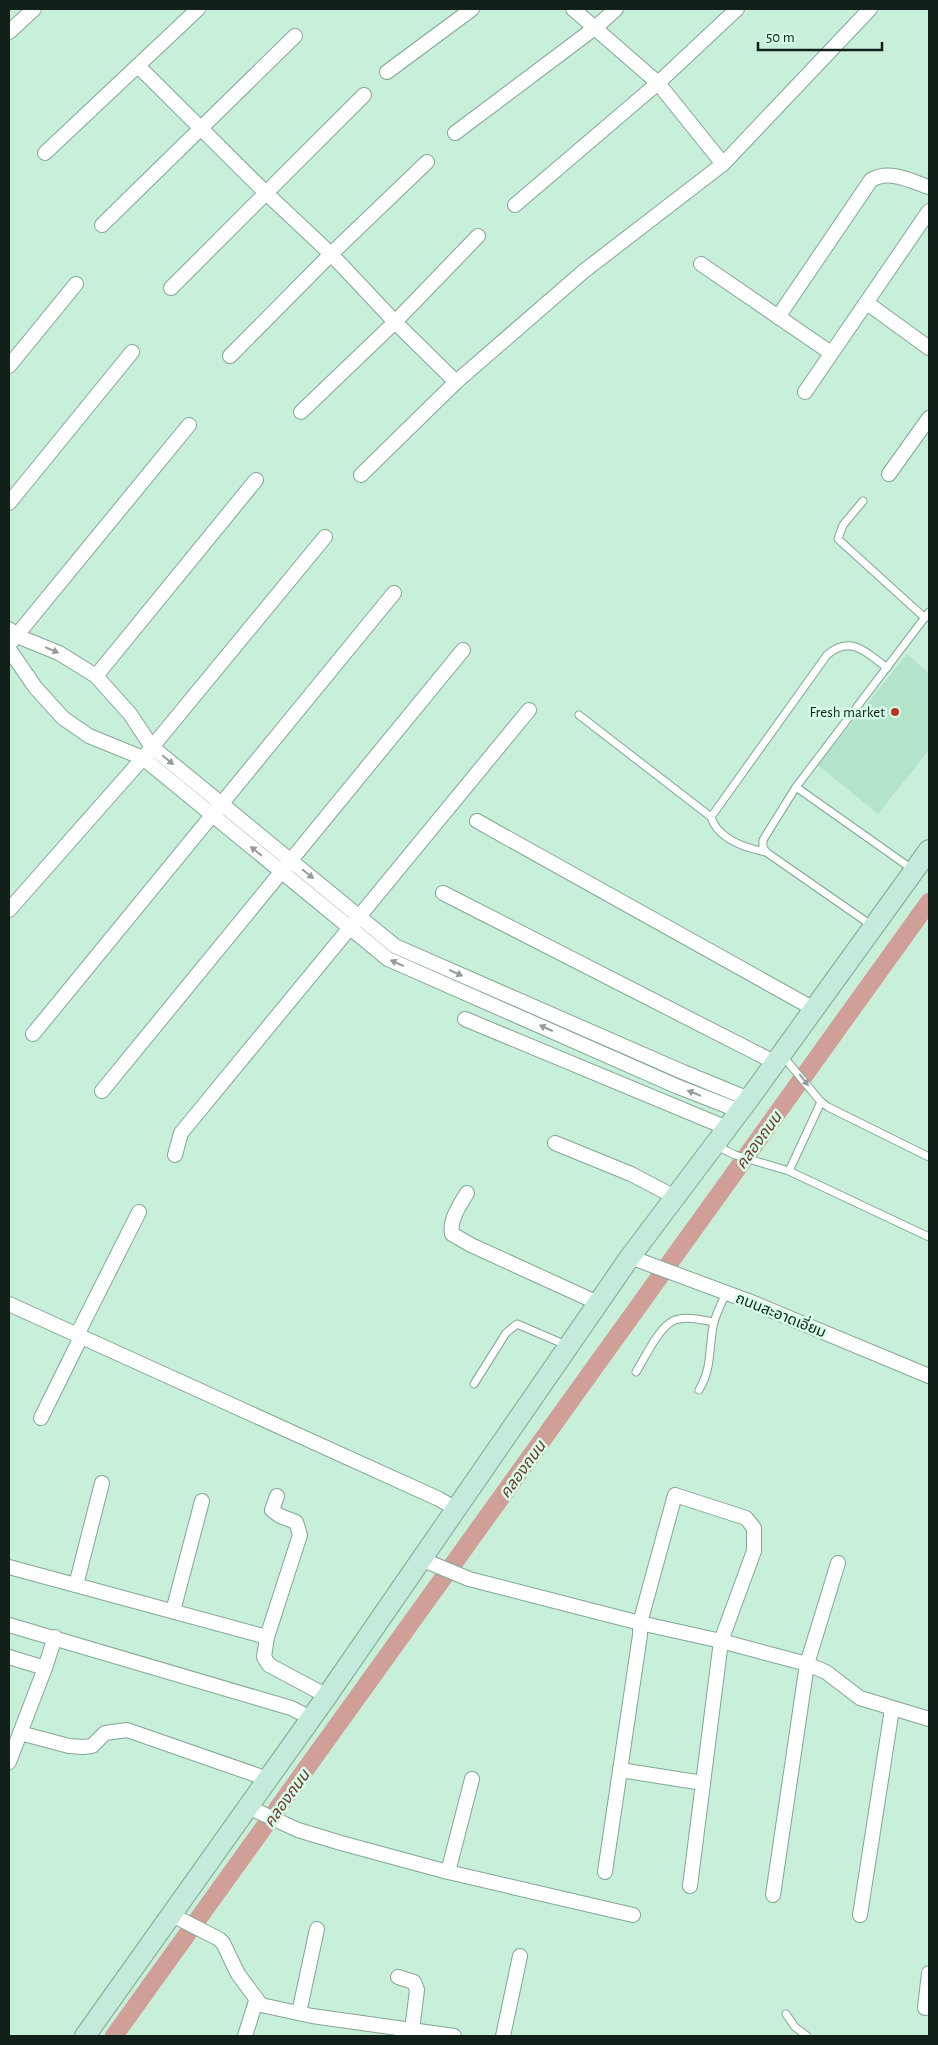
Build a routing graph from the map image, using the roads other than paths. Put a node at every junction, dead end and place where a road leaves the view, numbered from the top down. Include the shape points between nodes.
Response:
1 (34, 9) edge
2 (198, 9) edge
3 (472, 9) edge
4 (574, 9) edge
5 (616, 9) edge
6 (737, 9) edge
7 (870, 9) edge
8 (596, 28) junction
9 (9, 32) edge
10 (295, 36) dead end
11 (138, 66) junction
12 (388, 72) dead end
13 (658, 83) junction
14 (364, 95) dead end
15 (202, 128) junction
16 (456, 133) dead end
17 (45, 153) dead end
18 (427, 162) dead end
19 (723, 164) junction
20 (929, 187) edge
21 (266, 193) junction
22 (515, 204) dead end
23 (929, 211) edge
24 (102, 225) dead end
25 (478, 236) dead end
26 (331, 254) junction
27 (701, 264) dead end
28 (76, 284) dead end
29 (171, 288) dead end
30 (867, 302) junction
31 (778, 317) junction
32 (395, 322) junction
33 (929, 348) edge
34 (132, 352) dead end
35 (832, 353) junction
36 (230, 356) dead end
37 (9, 366) edge
38 (456, 382) junction
39 (804, 392) dead end
40 (302, 412) dead end
41 (929, 418) edge
42 (189, 425) dead end
43 (889, 474) dead end
44 (361, 475) dead end
45 (256, 480) dead end
46 (863, 501) dead end
47 (9, 503) edge
48 (325, 536) dead end
49 (394, 594) dead end
50 (927, 615) edge
51 (11, 640) edge
52 (463, 650) dead end
53 (887, 668) junction
54 (96, 676) junction
55 (529, 710) dead end
56 (579, 716) dead end
57 (152, 747) junction
58 (143, 758) junction
59 (796, 787) junction
60 (222, 804) junction
61 (212, 815) junction
62 (711, 817) junction
63 (477, 821) dead end
64 (929, 850) edge
65 (766, 852) junction
66 (291, 860) junction
67 (915, 871) junction
68 (282, 872) junction
69 (443, 892) dead end
70 (9, 910) edge
71 (359, 916) junction
72 (874, 927) junction
73 (350, 928) junction
74 (436, 964) junction
75 (430, 978) junction
76 (814, 1009) junction
77 (466, 1019) dead end
78 (33, 1034) dead end
79 (784, 1062) junction
80 (102, 1091) dead end
81 (821, 1102) junction
82 (744, 1105) junction
83 (727, 1128) junction
84 (555, 1143) dead end
85 (715, 1145) junction
86 (175, 1155) dead end
87 (929, 1157) edge
88 (790, 1171) junction
89 (467, 1193) dead end
90 (676, 1197) junction
91 (139, 1212) dead end
92 (929, 1237) edge
93 (640, 1260) junction
94 (726, 1293) junction
95 (598, 1303) junction
96 (9, 1304) edge
97 (714, 1322) junction
98 (79, 1336) junction
99 (568, 1347) junction
100 (636, 1372) dead end
101 (929, 1376) edge
102 (474, 1384) dead end
103 (699, 1390) dead end
104 (41, 1418) dead end
105 (102, 1483) dead end
106 (277, 1496) dead end
107 (202, 1501) dead end
108 (456, 1509) junction
109 (428, 1562) junction
110 (838, 1563) dead end
111 (9, 1567) edge
112 (76, 1585) junction
113 (173, 1611) junction
114 (640, 1623) junction
115 (9, 1625) edge
116 (267, 1637) junction
117 (55, 1638) junction
118 (721, 1641) junction
119 (9, 1657) edge
120 (807, 1664) junction
121 (45, 1668) junction
122 (327, 1696) junction
123 (892, 1709) junction
124 (311, 1718) junction
125 (929, 1719) edge
126 (20, 1734) junction
127 (9, 1762) edge
128 (620, 1770) junction
129 (268, 1779) junction
130 (472, 1780) dead end
131 (703, 1783) junction
132 (253, 1810) junction
133 (448, 1872) junction
134 (605, 1872) dead end
135 (690, 1886) dead end
136 (773, 1895) dead end
137 (860, 1915) dead end
138 (634, 1916) dead end
139 (179, 1918) junction
140 (317, 1929) dead end
141 (520, 1956) dead end
142 (929, 1973) edge
143 (398, 1976) dead end
144 (256, 2000) junction
145 (925, 2008) dead end
146 (300, 2013) junction
147 (786, 2014) dead end
148 (412, 2030) junction
149 (85, 2036) edge
150 (244, 2036) edge
151 (454, 2036) edge
152 (503, 2036) edge
153 (807, 2036) edge

1 - 9 street
2 - 11 street
3 - 12 street
4 - 8 street
5 - 8 street
6 - 13 street
7 - 19 street
8 - 13 street
8 - 16 street
10 - 15 street
11 - 15 street
11 - 17 street
13 - 19 street
13 - 22 street
14 - 21 street
15 - 21 street
15 - 24 street
18 - 26 street
19 - 38 street via 584,271
20 - 31 street via 890,175 880,174 872,180
21 - 26 street
21 - 29 street
23 - 30 street
25 - 32 street
26 - 32 street
26 - 36 street
27 - 31 street
28 - 37 street
30 - 33 street
30 - 35 street
31 - 35 street
32 - 38 street
32 - 40 street
34 - 47 street
35 - 39 street
38 - 44 street
41 - 43 street
42 - 51 street
45 - 54 street
46 - 50 lane via 842,525 838,540
48 - 57 street
49 - 60 street
50 - 53 lane
51 -> 54 street via 59,653
51 - 58 street via 35,687 62,718 89,736
52 - 66 street
53 - 59 lane
53 - 62 lane via 861,649 850,645 836,647
54 - 57 street via 130,714
55 - 71 street
56 - 62 lane
57 - 58 street
57 -> 60 street
58 - 61 street
58 - 70 street
59 - 65 lane via 763,840
59 - 67 lane
60 - 61 street
60 - 66 street
68 -> 61 street
61 - 78 street
62 - 65 lane via 714,826 722,833 748,849
63 - 76 street
64 - 67 street
65 - 72 lane
66 - 68 street
66 -> 71 street
67 - 72 street
68 - 73 street
68 - 80 street
69 - 79 street
71 - 73 street
71 - 74 street via 395,946
72 - 76 street
75 -> 73 street via 388,959
73 - 86 street via 181,1133
74 - 75 street
74 -> 82 street via 683,1072
82 -> 75 street via 676,1086
76 - 79 street
77 - 83 street
79 -> 81 lane
79 - 82 street
81 - 87 lane
81 - 88 lane
82 - 83 street
83 - 85 street
84 - 90 street via 631,1174
85 - 88 lane via 735,1155
85 - 90 street
88 - 92 lane
89 - 95 street via 455,1215 452,1234
90 - 93 street
91 - 98 street
93 - 94 street, ถนนสะอาดเอี่ยม
93 - 95 street
94 - 97 lane
94 - 101 street, ถนนสะอาดเอี่ยม
95 - 99 street
96 - 98 street
97 - 100 lane via 691,1318 675,1320 662,1329
97 - 103 lane via 710,1366
98 - 104 street
98 - 108 street
99 - 102 lane via 517,1324 506,1333
99 - 108 street
105 - 112 street
106 - 116 street via 272,1510 296,1522 300,1535
107 - 113 street
108 - 109 street
109 - 114 street via 469,1579
109 - 122 street
110 - 120 street
111 - 112 street
112 - 113 street
113 - 116 street
114 - 118 street
114 - 118 street via 674,1495 746,1518 754,1528 754,1551
114 - 128 street
115 - 117 street
116 - 122 street via 264,1657 267,1664
117 - 121 street
117 - 124 street via 291,1708
118 - 120 street
118 - 131 street
119 - 121 street
120 - 123 street via 826,1672 860,1698
120 - 136 street
121 - 126 street
122 - 124 street
123 - 125 street
123 - 137 street
124 - 129 street
126 - 127 street
126 - 129 street via 83,1748 92,1746 105,1734 126,1730
128 - 131 street
128 - 134 street
129 - 132 street
130 - 133 street
131 - 135 street
132 - 133 street via 298,1830
132 - 139 street
133 - 138 street
139 - 144 street via 223,1943 238,1974
139 - 149 street
140 - 146 street
141 - 152 street
142 - 145 street
143 - 148 street via 414,1982 417,1990
144 - 146 street
144 - 150 street
146 - 148 street
147 - 153 lane
148 - 151 street

